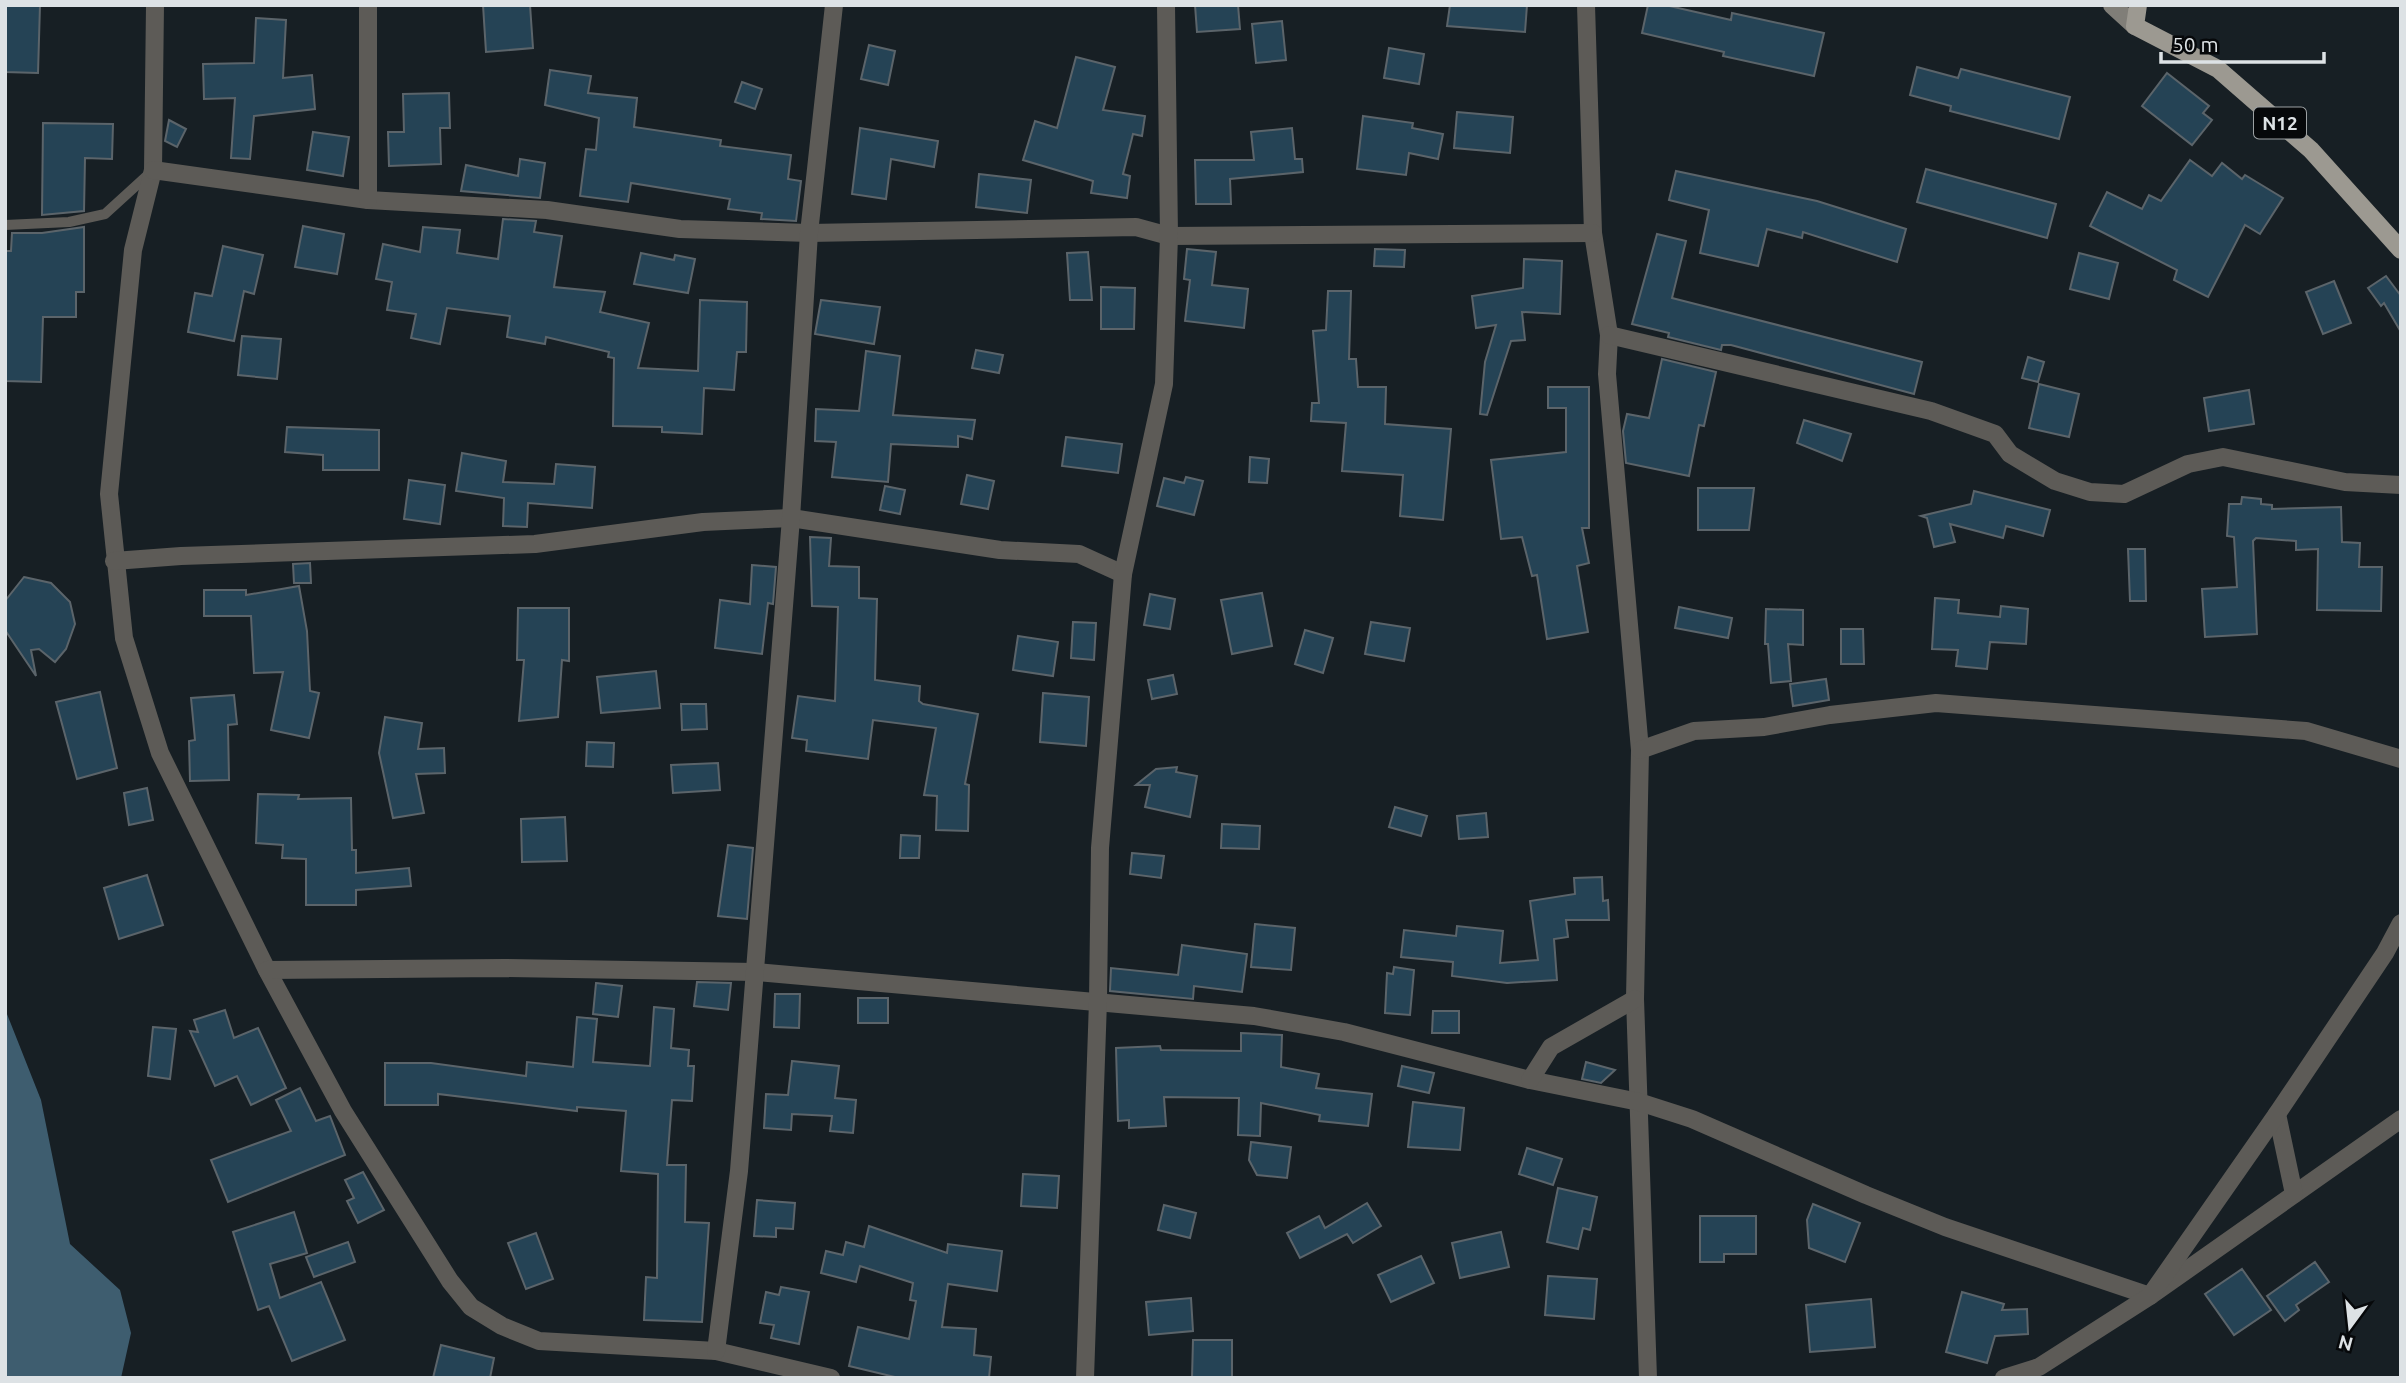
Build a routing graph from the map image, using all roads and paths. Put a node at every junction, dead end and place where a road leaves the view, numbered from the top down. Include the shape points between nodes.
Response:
1 (155, 5) edge
2 (368, 5) edge
3 (834, 5) edge
4 (1167, 5) edge
5 (1586, 5) edge
6 (2112, 5) edge
7 (2138, 5) edge
8 (2135, 26) junction
9 (153, 170) junction
10 (368, 200) junction
11 (5, 225) edge
12 (809, 233) junction
13 (1593, 233) junction
14 (1169, 236) junction
15 (2401, 250) edge
16 (1609, 335) junction
17 (2401, 485) edge
18 (791, 518) junction
19 (114, 561) junction
20 (1123, 575) junction
21 (1640, 750) junction
22 (2401, 759) edge
23 (2401, 923) edge
24 (267, 970) junction
25 (756, 972) junction
26 (1635, 999) junction
27 (1098, 1001) junction
28 (1530, 1080) junction
29 (1639, 1102) junction
30 (2277, 1114) junction
31 (2401, 1119) edge
32 (2294, 1194) junction
33 (2150, 1296) junction
34 (716, 1351) junction
35 (831, 1378) edge
36 (1085, 1378) edge
37 (1648, 1378) edge
38 (2004, 1378) edge

1 - 9 street
2 - 10 street
3 - 12 street
4 - 14 street
5 - 13 street
6 - 8 main road
7 - 8 main road
8 - 15 main road, N12 via 2218,69 2311,150
9 - 10 street
9 - 11 lane via 105,214 69,222
9 - 19 street via 134,250 109,494
10 - 12 street via 547,210 680,229
12 - 14 street via 1136,227
12 - 18 street
13 - 14 street
13 - 16 street
14 - 20 street via 1164,384
16 - 17 street via 1931,411 1995,434 2021,461 2055,481 2090,492 2124,494 2188,464 2223,457 2345,482
16 - 21 street via 1607,374
18 - 19 street via 703,522 535,544
18 - 20 street via 1000,550 1079,554
18 - 25 street
19 - 24 street via 124,638 160,753
20 - 27 street via 1100,848
21 - 22 street via 1693,732 1936,703 2306,731
21 - 26 street
23 - 30 street
24 - 25 street
24 - 34 street via 343,1111 471,1307 540,1341
25 - 27 street
25 - 34 street via 739,1171
26 - 28 street via 1551,1047
26 - 29 street
27 - 28 street via 1254,1016 1344,1032
27 - 36 street
28 - 29 street
29 - 33 street via 1692,1119 1945,1227
29 - 37 street
30 - 32 street
30 - 33 street
31 - 32 street
32 - 33 street
33 - 38 street via 2039,1367
34 - 35 street

